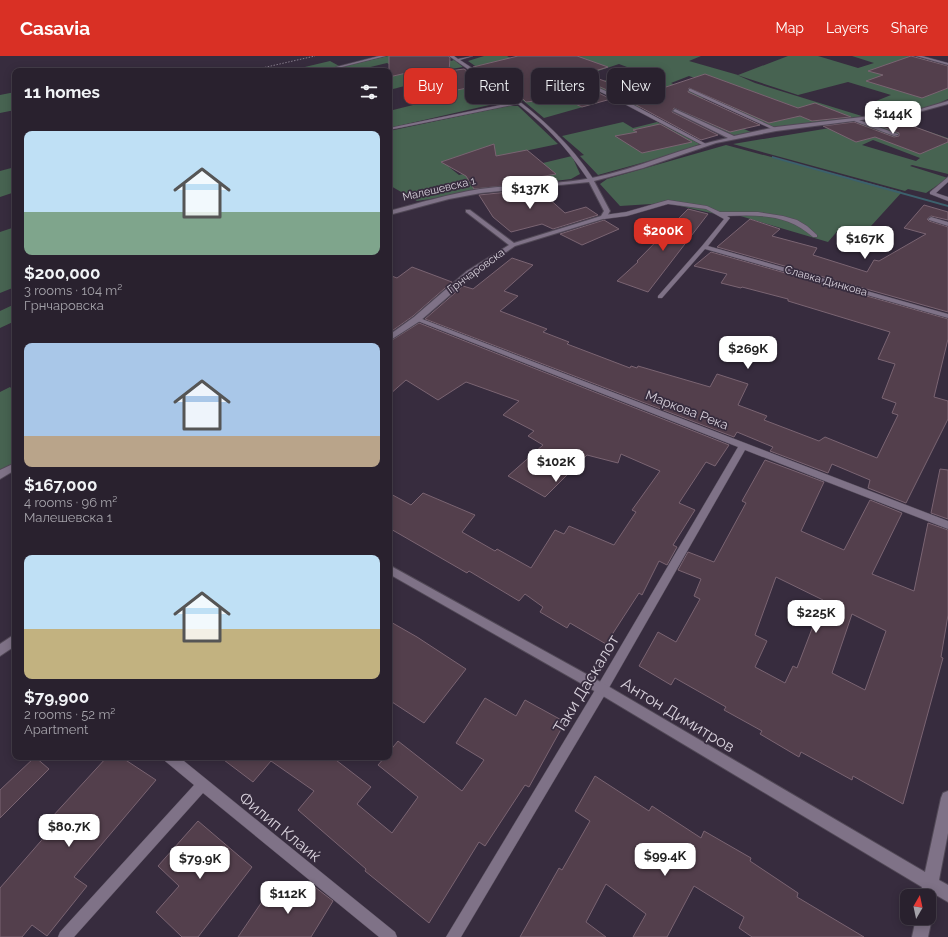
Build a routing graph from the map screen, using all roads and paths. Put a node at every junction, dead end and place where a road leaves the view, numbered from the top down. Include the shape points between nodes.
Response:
1 (315, 56) edge
2 (384, 56) edge
3 (451, 56) edge
4 (471, 56) edge
5 (918, 56) edge
6 (458, 60) junction
7 (948, 64) edge
8 (338, 67) dead end
9 (262, 68) edge
10 (469, 68) edge
11 (599, 90) edge
12 (690, 90) dead end
13 (948, 102) edge
14 (508, 104) edge
15 (519, 104) edge
16 (675, 110) dead end
17 (856, 120) junction
18 (392, 128) edge
19 (776, 130) junction
20 (896, 135) dead end
21 (733, 138) junction
22 (706, 145) junction
23 (948, 179) edge
24 (591, 180) junction
25 (948, 199) edge
26 (468, 211) dead end
27 (392, 212) edge
28 (720, 214) junction
29 (604, 216) junction
30 (931, 218) dead end
31 (948, 224) edge
32 (815, 236) dead end
33 (513, 245) junction
34 (704, 247) junction
35 (660, 297) dead end
36 (948, 316) edge
37 (417, 319) junction
38 (392, 337) edge
39 (743, 446) junction
40 (12, 468) edge
41 (0, 474) edge
42 (948, 525) edge
43 (392, 571) edge
44 (12, 641) edge
45 (0, 651) edge
46 (602, 689) junction
47 (173, 760) edge
48 (202, 785) junction
49 (948, 798) edge
50 (928, 889) edge
51 (930, 889) edge
52 (936, 891) edge
53 (948, 894) edge
54 (923, 925) edge
55 (65, 937) edge
56 (390, 937) edge
57 (453, 937) edge
58 (920, 937) edge

1 - 9 path
2 - 8 lane
3 - 6 lane
4 - 6 lane
5 - 7 lane
6 - 10 lane
11 - 22 lane
12 - 19 lane
13 - 17 street, Малешевска 1 via 915,112
14 - 18 lane
15 - 24 lane via 569,148
16 - 21 street
17 - 19 street, Малешевска 1
17 - 20 lane
19 - 21 street, Малешевска 1
21 - 22 street, Малешевска 1
22 - 24 street, Малешевска 1
23 - 25 lane via 932,193
24 - 27 street, Малешевска 1 via 481,191
24 - 29 street via 605,201 607,211
26 - 33 street
28 - 29 lane via 707,208 668,202 627,214
28 - 32 lane via 769,215 794,220 808,228
28 - 34 lane via 727,218
29 - 33 street, Грнчаровска
30 - 31 lane
33 - 37 street, Грнчаровска via 470,273
34 - 35 lane
34 - 36 lane, Славка Динкова
37 - 38 street, Грнчаровска
37 - 39 lane, Маркова Река
39 - 42 lane, Маркова Река
39 - 46 lane, Таки Даскалот
40 - 41 street
43 - 46 street, Антон Димитров
44 - 45 street
46 - 50 street, Антон Димитров
46 - 57 lane, Таки Даскалот
47 - 48 lane, Филип Клаиќ
48 - 55 lane
48 - 56 lane, Филип Клаиќ
49 - 51 street
52 - 53 street, Антон Димитров
54 - 58 street

